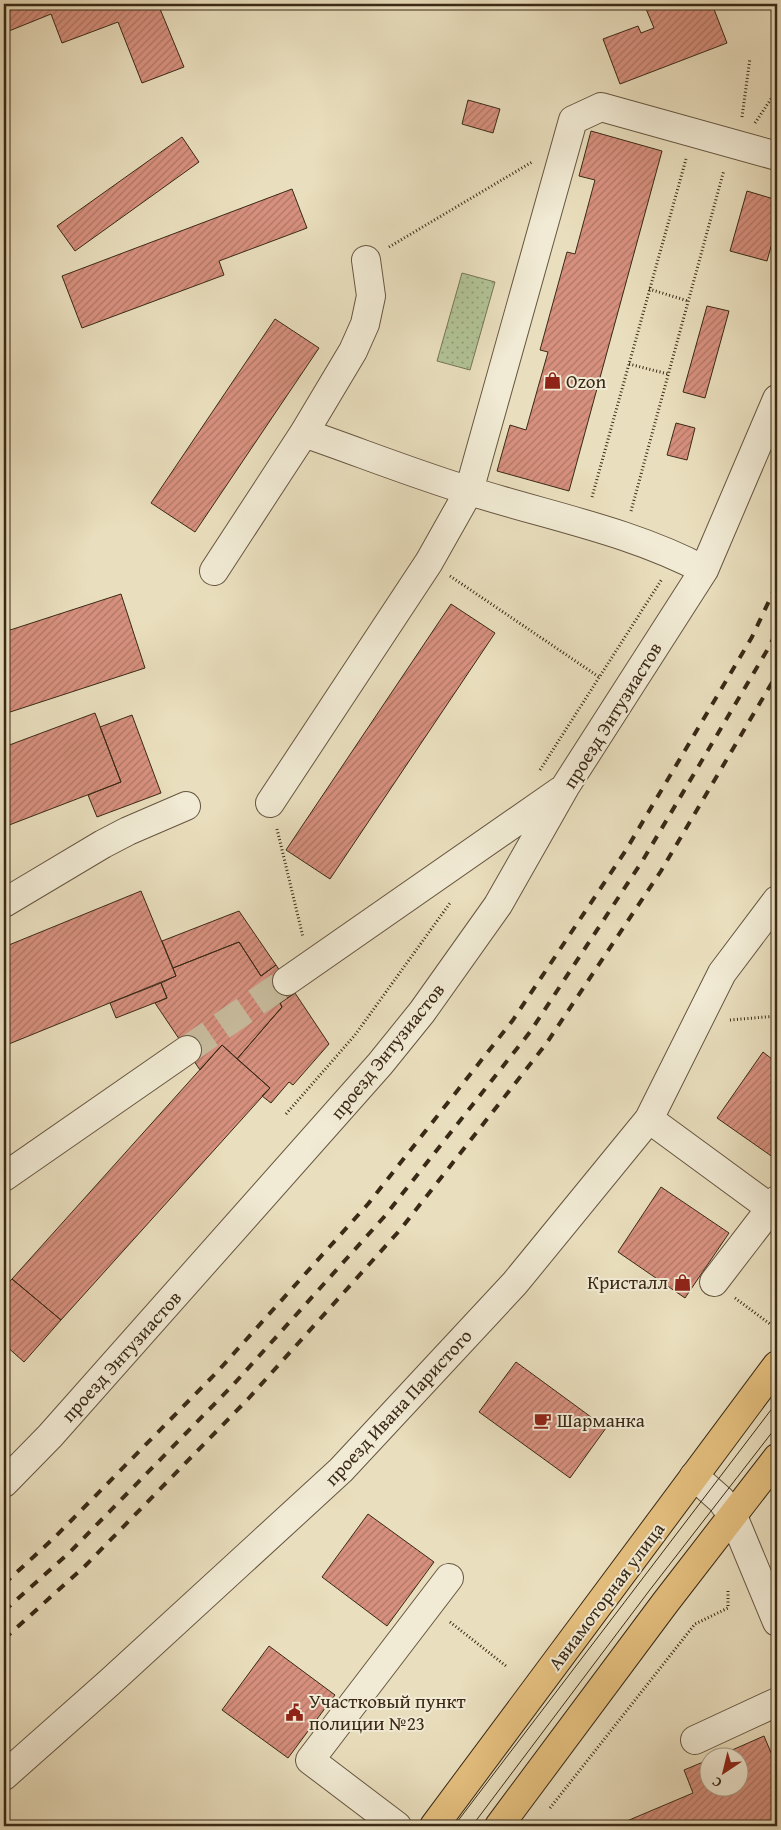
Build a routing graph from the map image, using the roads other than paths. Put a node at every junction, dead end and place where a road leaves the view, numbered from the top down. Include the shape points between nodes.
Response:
1 (777, 156) edge
2 (366, 260) road end
3 (777, 399) edge
4 (304, 432) junction
5 (469, 491) junction
6 (704, 570) junction
7 (214, 571) dead end
8 (565, 788) junction
9 (270, 802) road end
10 (186, 806) dead end
11 (777, 900) edge
12 (4, 903) edge
13 (287, 981) tunnel mouth
14 (187, 1050) tunnel mouth
15 (649, 1119) junction
16 (4, 1177) edge
17 (775, 1207) edge
18 (714, 1282) road end
19 (777, 1365) edge
20 (777, 1458) edge
21 (694, 1476) junction
22 (4, 1482) edge
23 (733, 1516) junction
24 (449, 1578) dead end
25 (777, 1622) edge
26 (777, 1702) edge
27 (695, 1740) dead end
28 (4, 1776) edge
29 (397, 1826) edge
30 (434, 1826) edge
31 (499, 1826) edge

1 - 5 street via 601,107 573,120
2 - 4 street via 371,296 365,324 353,351
3 - 6 street
4 - 5 street
4 - 7 street
5 - 6 street via 624,536 677,555
5 - 9 street via 429,562
6 - 8 street, проезд Энтузиастов
8 - 13 street
8 - 22 street, проезд Энтузиастов via 494,912 380,1064 50,1436
10 - 12 street via 103,844
11 - 15 street, проезд Ивана Паристого via 722,973
14 - 16 street
15 - 17 street
15 - 28 street, проезд Ивана Паристого via 515,1284 341,1470
17 - 18 street
19 - 21 main road, Авиамоторная улица
20 - 23 main road
21 - 23 street via 721,1500
21 - 30 main road, Авиамоторная улица
23 - 25 street
23 - 31 main road
24 - 29 street via 310,1760
26 - 27 street

